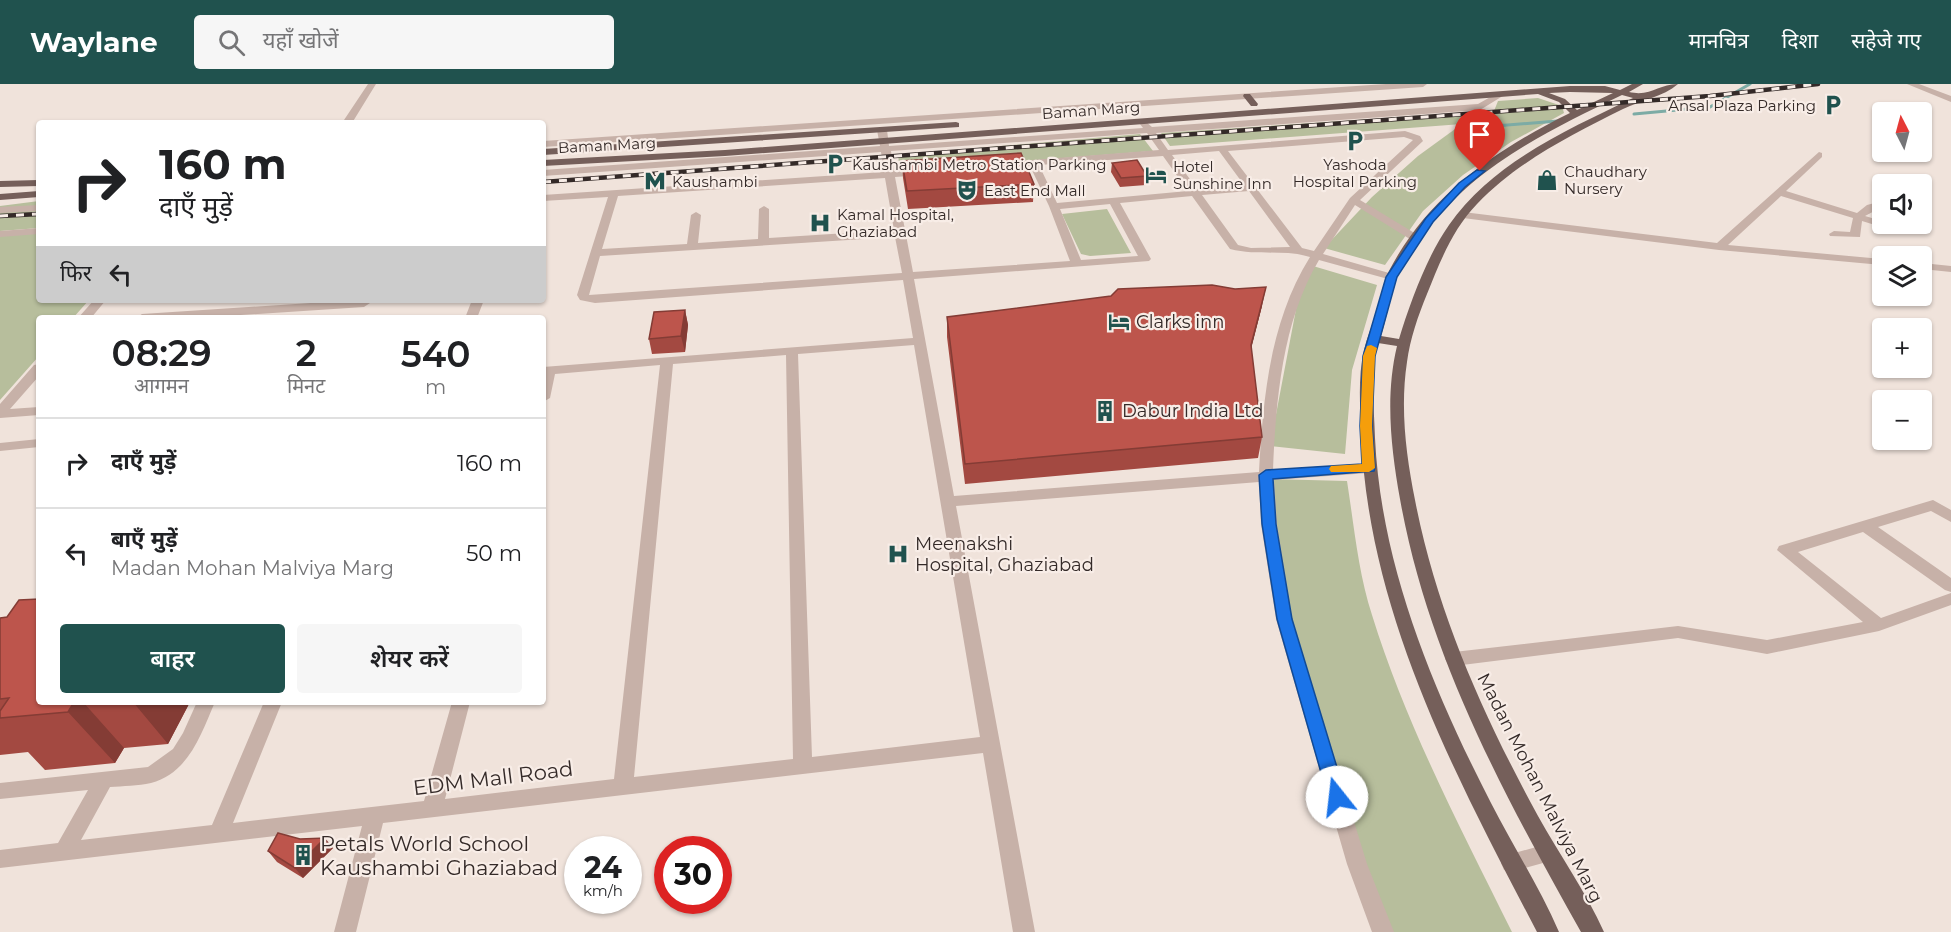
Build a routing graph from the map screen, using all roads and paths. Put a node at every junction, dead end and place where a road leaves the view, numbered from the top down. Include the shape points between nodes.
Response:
1 (372, 84) edge
2 (382, 84) edge
3 (1423, 84) edge
4 (1473, 84) edge
5 (1548, 84) edge
6 (1604, 84) edge
7 (1674, 84) edge
8 (1911, 84) edge
9 (1483, 88) junction
10 (1522, 92) junction
11 (1636, 92) edge
12 (1502, 94) junction
13 (1247, 96) junction
14 (1951, 99) edge
15 (1254, 104) junction
16 (1194, 108) junction
17 (1175, 110) junction
18 (1224, 115) junction
19 (1576, 116) junction
20 (1182, 118) junction
21 (349, 120) edge
22 (360, 120) edge
23 (1143, 121) junction
24 (1150, 131) junction
25 (883, 141) junction
26 (546, 144) edge
27 (1222, 149) junction
28 (548, 152) edge
29 (1166, 153) junction
30 (1820, 155) dead end
31 (546, 163) edge
32 (1033, 164) junction
33 (997, 166) edge
34 (937, 171) edge
35 (546, 173) edge
36 (889, 174) junction
37 (36, 183) edge
38 (0, 184) edge
39 (1251, 188) junction
40 (1779, 192) junction
41 (614, 193) junction
42 (1193, 193) junction
43 (36, 195) edge
44 (0, 197) edge
45 (546, 198) edge
46 (1113, 200) junction
47 (1354, 200) junction
48 (1054, 206) junction
49 (1872, 206) edge
50 (36, 208) edge
51 (764, 209) dead end
52 (0, 210) edge
53 (696, 215) dead end
54 (1463, 215) junction
55 (1858, 217) junction
56 (1872, 221) edge
57 (36, 231) edge
58 (900, 233) junction
59 (0, 234) edge
60 (1834, 234) dead end
61 (1417, 239) junction
62 (763, 243) junction
63 (1719, 247) junction
64 (692, 248) junction
65 (1298, 250) junction
66 (595, 254) junction
67 (1316, 255) junction
68 (1872, 261) edge
69 (1077, 264) junction
70 (1932, 267) edge
71 (1951, 269) edge
72 (908, 276) junction
73 (1392, 277) junction
74 (97, 303) edge
75 (339, 303) edge
76 (87, 315) edge
77 (181, 315) edge
78 (1374, 338) junction
79 (919, 341) junction
80 (1405, 344) junction
81 (792, 351) junction
82 (667, 361) junction
83 (547, 370) edge
84 (36, 371) edge
85 (36, 411) edge
86 (0, 413) edge
87 (36, 443) edge
88 (0, 447) edge
89 (1369, 468) junction
90 (1266, 475) junction
91 (947, 501) junction
92 (1951, 517) edge
93 (1867, 526) junction
94 (1951, 586) edge
95 (1951, 599) edge
96 (1879, 625) junction
97 (1454, 659) junction
98 (205, 705) edge
99 (272, 705) edge
100 (460, 705) edge
101 (991, 744) junction
102 (803, 766) junction
103 (104, 780) junction
104 (623, 787) junction
105 (0, 791) edge
106 (432, 809) junction
107 (375, 815) junction
108 (219, 833) junction
109 (64, 851) junction
110 (1547, 853) junction
111 (0, 859) edge
112 (1511, 863) junction
113 (345, 932) edge
114 (1024, 932) edge
115 (1383, 932) edge
116 (1548, 932) edge
117 (1593, 932) edge

1 - 21 street
2 - 22 street
3 - 13 street
4 - 9 main road
5 - 9 main road, Baman Marg
6 - 11 main road
7 - 11 main road, Madan Mohan Malviya Marg
8 - 14 street
9 - 15 main road, Baman Marg
10 - 11 main road, Baman Marg via 1588,88
10 - 12 main road, Baman Marg
10 - 19 main road via 1561,99
11 - 19 main road, Madan Mohan Malviya Marg
11 - 54 main road, Madan Mohan Malviya Marg via 1520,164 1483,192
12 - 18 main road, Baman Marg
12 - 24 street via 1480,107
13 - 15 main road
13 - 26 street
15 - 16 main road, Baman Marg
16 - 17 main road, Baman Marg
16 - 18 main road
17 - 20 main road
17 - 25 main road, Baman Marg
18 - 20 main road, Baman Marg
19 - 61 main road, Madan Mohan Malviya Marg via 1498,158 1462,185
20 - 23 main road, Baman Marg
23 - 24 street
23 - 25 main road, Baman Marg
24 - 25 street
24 - 29 street
25 - 28 main road, Baman Marg
25 - 31 main road, Baman Marg
25 - 35 street
25 - 36 street
27 - 29 street
27 - 39 street
27 - 47 street via 1415,136 1418,141
28 - 31 main road
29 - 32 street
29 - 42 street
30 - 40 street
32 - 33 street
32 - 48 street
34 - 36 street
36 - 41 street
36 - 58 street
37 - 38 main road
39 - 42 street
39 - 65 street
40 - 55 street
40 - 63 street
41 - 45 street
41 - 66 street
42 - 46 street
42 - 65 street via 1234,247 1251,251
43 - 44 main road
46 - 48 street
46 - 69 street via 1145,259
47 - 61 street
47 - 67 street
48 - 69 street
49 - 55 street
50 - 52 street
51 - 62 street
53 - 64 street
54 - 63 street
54 - 80 main road, Madan Mohan Malviya Marg via 1437,257
55 - 56 street
55 - 60 street via 1856,235
57 - 59 street
58 - 62 street
58 - 72 street
61 - 73 main road, Madan Mohan Malviya Marg
62 - 64 street
63 - 68 street
64 - 66 street
65 - 67 street
66 - 72 street via 583,295 589,299
67 - 73 street
67 - 90 street via 1302,279 1278,351
69 - 72 street
70 - 71 street
72 - 79 street
73 - 78 main road, Madan Mohan Malviya Marg
74 - 76 street
75 - 77 street
78 - 80 main road
78 - 89 main road, Madan Mohan Malviya Marg via 1369,356 1366,426
79 - 81 street
79 - 91 street
80 - 97 main road, Madan Mohan Malviya Marg via 1400,362 1396,430 1409,524 1433,609
81 - 82 street
81 - 102 street
82 - 83 street
82 - 104 street
84 - 86 street
85 - 86 street
87 - 88 street
89 - 90 street
89 - 112 main road, Madan Mohan Malviya Marg via 1397,608 1437,707
90 - 91 street
90 - 115 street via 1269,524 1284,619 1356,864
91 - 101 street
92 - 93 street via 1933,505
93 - 94 street
93 - 96 street via 1785,550
95 - 96 street
96 - 97 street via 1767,647 1678,632
97 - 110 main road, Madan Mohan Malviya Marg via 1472,706
98 - 103 street via 180,757 170,765 150,775
99 - 108 street
100 - 106 street
101 - 102 street, EDM Mall Road
101 - 114 street
102 - 104 street, EDM Mall Road
103 - 105 street
103 - 109 street
104 - 106 street, EDM Mall Road
106 - 107 street, EDM Mall Road
107 - 108 street, EDM Mall Road
107 - 113 street
108 - 109 street, EDM Mall Road
109 - 111 street, EDM Mall Road
110 - 112 street
110 - 117 main road, Madan Mohan Malviya Marg
112 - 116 main road, Madan Mohan Malviya Marg

